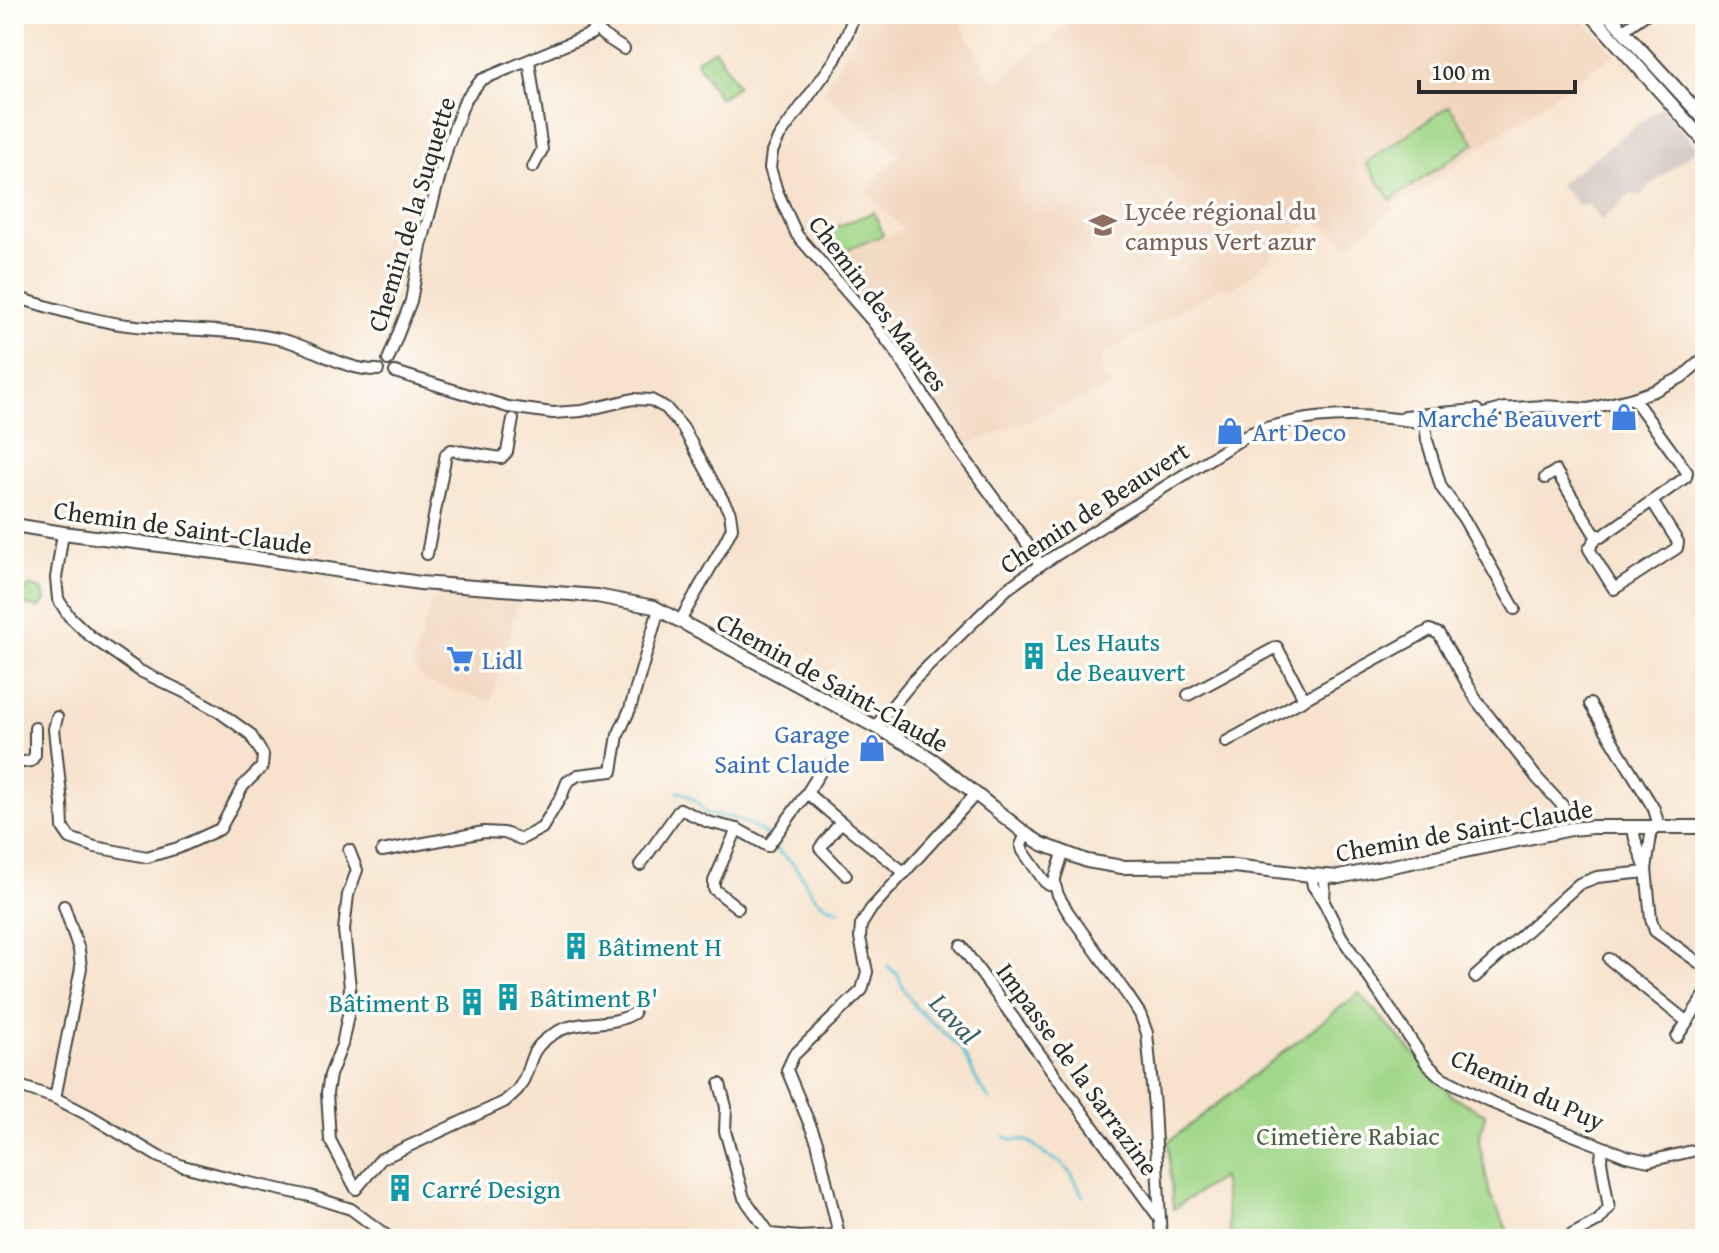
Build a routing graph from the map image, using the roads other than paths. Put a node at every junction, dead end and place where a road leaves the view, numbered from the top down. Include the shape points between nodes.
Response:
1 (597, 14) edge
2 (854, 14) edge
3 (1591, 14) edge
4 (1608, 14) edge
5 (1646, 14) edge
6 (595, 28) junction
7 (1623, 30) junction
8 (624, 49) dead end
9 (529, 61) junction
10 (1705, 120) edge
11 (1705, 142) edge
12 (533, 167) dead end
13 (14, 297) edge
14 (388, 360) junction
15 (1702, 365) edge
16 (378, 370) junction
17 (395, 372) junction
18 (1633, 398) junction
19 (1505, 408) junction
20 (1385, 417) junction
21 (513, 419) dead end
22 (1425, 422) junction
23 (1545, 478) dead end
24 (1652, 501) junction
25 (14, 525) edge
26 (63, 533) junction
27 (1598, 535) junction
28 (427, 554) dead end
29 (1040, 565) junction
30 (659, 609) junction
31 (1515, 609) dead end
32 (680, 621) junction
33 (1188, 695) dead end
34 (1304, 699) junction
35 (1590, 704) dead end
36 (57, 717) dead end
37 (875, 727) junction
38 (35, 728) dead end
39 (1226, 742) dead end
40 (24, 762) dead end
41 (824, 766) dead end
42 (807, 793) junction
43 (975, 795) junction
44 (1563, 806) dead end
45 (841, 822) junction
46 (1705, 827) edge
47 (1633, 828) junction
48 (1654, 828) junction
49 (737, 829) junction
50 (1026, 834) junction
51 (349, 850) dead end
52 (382, 851) dead end
53 (1063, 854) junction
54 (640, 865) dead end
55 (1646, 871) junction
56 (905, 873) junction
57 (846, 875) dead end
58 (1311, 875) junction
59 (1325, 877) junction
60 (1055, 885) junction
61 (1324, 902) junction
62 (64, 906) dead end
63 (738, 908) dead end
64 (961, 946) dead end
65 (1609, 959) dead end
66 (1705, 967) edge
67 (1475, 977) dead end
68 (1705, 995) edge
69 (634, 1013) dead end
70 (1686, 1021) junction
71 (1677, 1037) dead end
72 (14, 1084) edge
73 (720, 1084) dead end
74 (55, 1098) junction
75 (1602, 1147) junction
76 (1705, 1148) edge
77 (1160, 1218) junction
78 (839, 1237) edge
79 (391, 1239) edge
80 (1161, 1239) edge
81 (1564, 1239) edge

1 - 6 street
2 - 29 street, Chemin des Maures via 835,60 779,137 772,152 773,180 797,235 898,355
3 - 11 street
4 - 7 street
5 - 7 street
6 - 8 street
6 - 9 street, Chemin de la Suquette
7 - 10 street
9 - 12 street via 542,150
9 - 14 street, Chemin de la Suquette via 481,80 465,100 448,145 411,301
13 - 16 street via 126,325 258,334
14 - 16 street
14 - 17 street
15 - 18 street, Chemin de Beauvert
16 - 17 street via 386,377
17 - 32 street via 515,409 582,411 633,399 666,408 690,440 730,513 732,528
18 - 19 street, Chemin de Beauvert via 1588,409
18 - 24 street via 1687,472
19 - 20 street, Chemin de Beauvert
19 - 22 street, Chemin de Beauvert
20 - 22 street, Chemin de Beauvert
20 - 29 street, Chemin de Beauvert via 1309,417 1251,433
21 - 28 street via 501,458 451,450 446,454
22 - 31 street via 1441,487
23 - 27 street via 1556,471
24 - 27 street
24 - 27 street via 1677,548 1614,589 1589,549
25 - 26 street, Chemin de Saint-Claude
26 - 30 street, Chemin de Saint-Claude via 420,583 597,596
26 - 36 street via 56,578 58,599 69,616 140,671 218,711 250,734 263,755 262,767 243,786 220,829 147,857 95,847 70,838 63,828
29 - 37 street, Chemin de Beauvert via 970,625
30 - 32 street, Chemin de Saint-Claude
30 - 52 street via 618,735 612,771 578,775 567,782 542,828 521,839 484,832
32 - 37 street, Chemin de Saint-Claude
33 - 34 street via 1277,647
34 - 39 street
34 - 44 street via 1435,631 1477,701
35 - 48 street via 1654,809
37 - 43 street, Chemin de Saint-Claude via 933,760
38 - 40 street via 35,755
41 - 42 street
42 - 45 street
42 - 49 street via 768,846
43 - 50 street, Chemin de Saint-Claude
43 - 56 street
45 - 56 street
45 - 57 street via 820,848
46 - 48 street, Chemin de Saint-Claude
47 - 48 street, Chemin de Saint-Claude
47 - 55 street
47 - 59 street, Chemin de Saint-Claude via 1571,829
48 - 55 street
49 - 54 street via 680,809
49 - 63 street via 714,889
50 - 53 street, Chemin de Saint-Claude
50 - 60 street via 1023,851 1045,882
51 - 69 street via 357,870 344,930 348,1015 327,1093 330,1140 356,1189 381,1159 504,1102 518,1089 531,1055 558,1031
53 - 58 street, Chemin de Saint-Claude via 1110,866 1234,866
53 - 60 street
55 - 66 street via 1655,931
55 - 67 street via 1579,884
56 - 78 street via 861,925 867,972 862,990 794,1055 787,1070 817,1142
58 - 59 street, Chemin de Saint-Claude
58 - 61 street, Chemin du Puy
59 - 61 street, Chemin du Puy
60 - 77 street via 1068,912 1140,1014 1147,1033
61 - 75 street, Chemin du Puy via 1341,936 1433,1071 1495,1104
62 - 74 street via 81,968
64 - 77 street, Impasse de la Sarrazine
65 - 70 street
68 - 70 street
70 - 71 street
72 - 74 street
73 - 78 street via 725,1131 744,1198 770,1234
74 - 79 street via 159,1157 351,1209
75 - 76 street, Chemin du Puy via 1649,1161
75 - 81 street via 1609,1208 1598,1221
77 - 80 street

